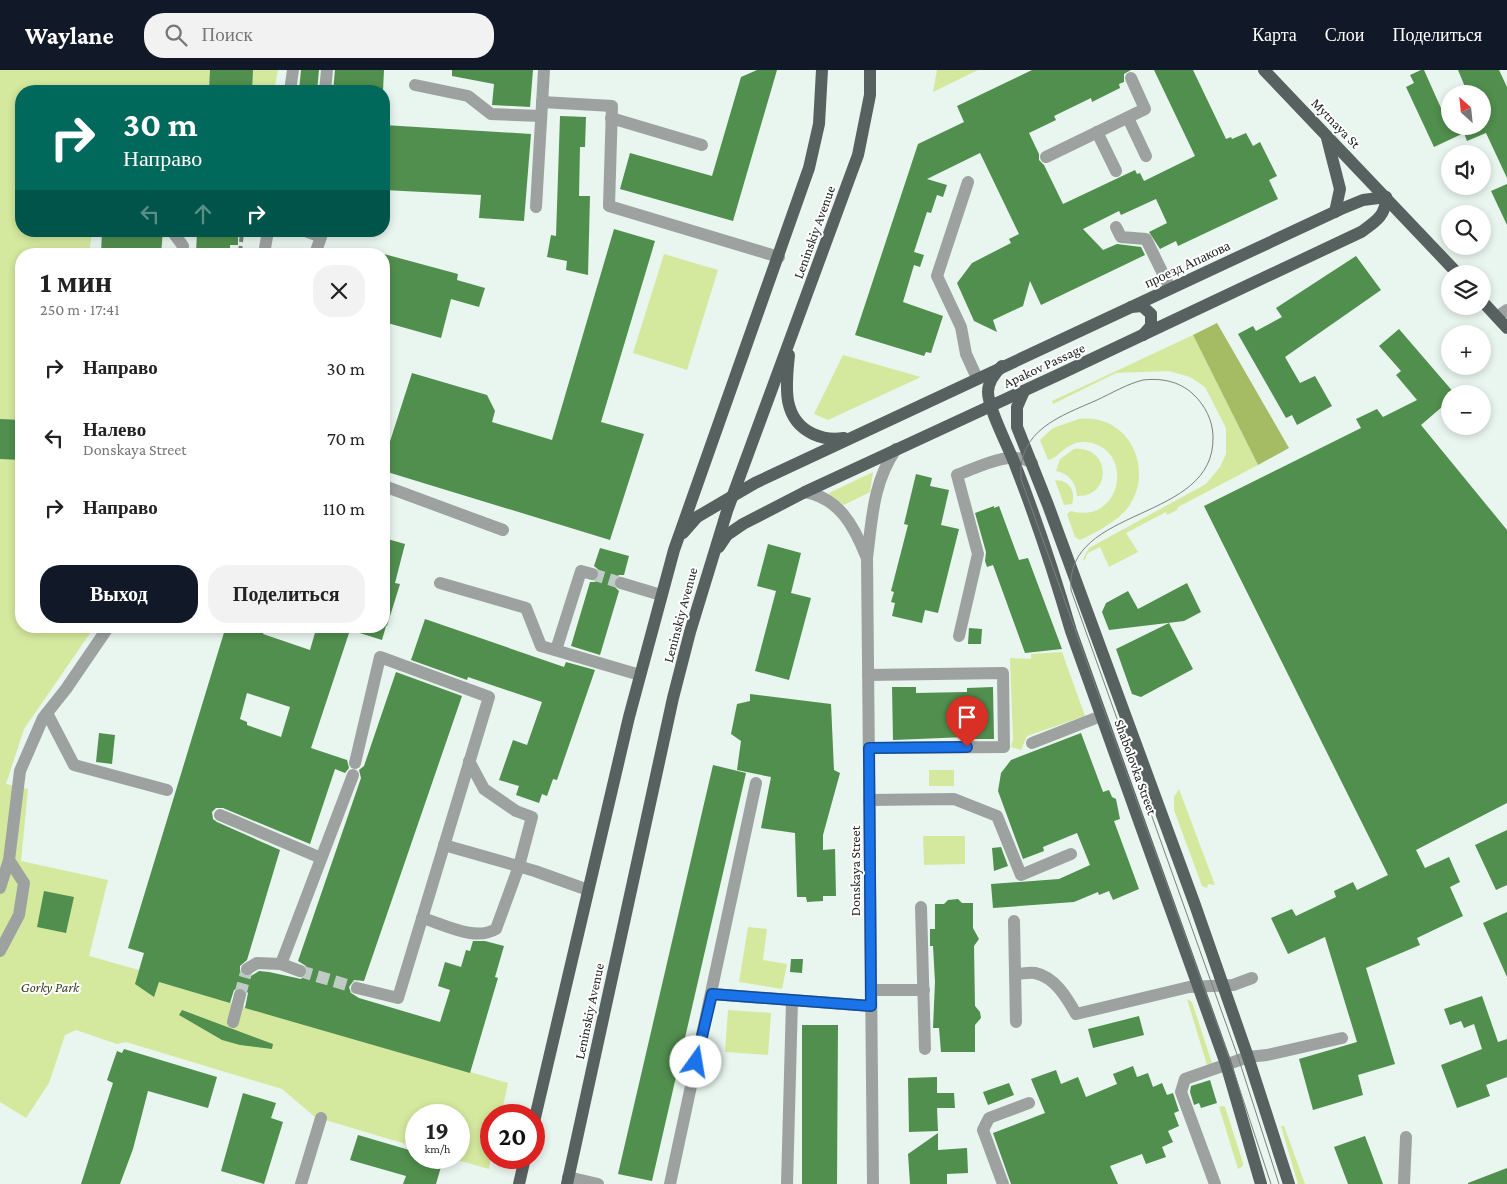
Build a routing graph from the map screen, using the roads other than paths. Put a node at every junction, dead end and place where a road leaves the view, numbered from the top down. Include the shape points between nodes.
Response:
1 (293, 70) edge
2 (327, 70) edge
3 (544, 70) edge
4 (822, 70) edge
5 (870, 70) edge
6 (1264, 70) edge
7 (1130, 78) dead end
8 (291, 85) edge
9 (326, 85) edge
10 (415, 86) dead end
11 (542, 102) junction
12 (541, 116) junction
13 (611, 118) junction
14 (1128, 118) junction
15 (1097, 132) junction
16 (1327, 136) junction
17 (702, 144) dead end
18 (1146, 156) dead end
19 (1046, 157) dead end
20 (1116, 170) dead end
21 (968, 182) dead end
22 (1386, 197) junction
23 (536, 207) dead end
24 (1335, 212) junction
25 (1116, 227) dead end
26 (176, 237) edge
27 (183, 248) edge
28 (779, 257) junction
29 (1450, 265) edge
30 (1170, 288) junction
31 (1491, 306) edge
32 (1130, 307) junction
33 (1502, 313) edge
34 (1507, 328) edge
35 (1143, 335) junction
36 (791, 338) junction
37 (1002, 366) junction
38 (977, 378) junction
39 (1024, 391) junction
40 (990, 406) junction
41 (861, 433) junction
42 (896, 449) junction
43 (1013, 458) junction
44 (1032, 463) junction
45 (390, 488) edge
46 (805, 492) junction
47 (732, 495) junction
48 (503, 530) dead end
49 (674, 550) junction
50 (867, 558) junction
51 (711, 559) junction
52 (592, 574) dead end
53 (440, 583) dead end
54 (621, 583) tunnel mouth
55 (661, 595) junction
56 (104, 633) edge
57 (959, 636) dead end
58 (556, 650) junction
59 (640, 675) junction
60 (868, 675) junction
61 (47, 713) junction
62 (1102, 716) junction
63 (1032, 743) dead end
64 (869, 748) junction
65 (469, 761) junction
66 (756, 783) dead end
67 (167, 790) dead end
68 (869, 800) junction
69 (220, 815) dead end
70 (444, 845) junction
71 (1071, 854) dead end
72 (321, 858) junction
73 (9, 860) junction
74 (519, 866) junction
75 (0, 888) edge
76 (588, 890) junction
77 (921, 907) dead end
78 (422, 918) junction
79 (1014, 921) dead end
80 (0, 951) edge
81 (281, 964) junction
82 (247, 969) dead end
83 (300, 971) tunnel mouth
84 (1015, 974) junction
85 (1252, 978) dead end
86 (1199, 985) junction
87 (1223, 985) junction
88 (357, 988) tunnel mouth
89 (871, 990) junction
90 (924, 990) junction
91 (712, 994) junction
92 (240, 995) tunnel mouth
93 (792, 1001) junction
94 (871, 1006) junction
95 (233, 1022) dead end
96 (1016, 1022) dead end
97 (1342, 1038) dead end
98 (925, 1049) dead end
99 (1248, 1057) junction
100 (1226, 1064) junction
101 (1029, 1103) dead end
102 (538, 1104) edge
103 (321, 1118) dead end
104 (1406, 1137) dead end
105 (522, 1169) edge
106 (568, 1181) edge
107 (301, 1184) edge
108 (519, 1184) edge
109 (598, 1184) edge
110 (670, 1184) edge
111 (787, 1184) edge
112 (873, 1184) edge
113 (1003, 1184) edge
114 (1215, 1184) edge
115 (1261, 1184) edge
116 (1289, 1184) edge
117 (1404, 1184) edge

1 - 8 street
2 - 9 street
3 - 11 street
4 - 28 main road, Leninskiy Avenue via 816,142
5 - 36 main road, Leninskiy Avenue via 870,95 858,155
6 - 16 main road, Mytnaya St
7 - 14 street via 1145,109
10 - 12 street via 468,96 491,114
11 - 12 street
11 - 13 street via 612,106
12 - 23 street
13 - 17 street
13 - 28 street via 609,206
14 - 15 street
14 - 18 street
15 - 19 street
15 - 20 street
16 - 22 main road, Mytnaya St
16 - 24 main road via 1340,189
21 - 38 street via 937,276 961,327 966,354
22 - 24 main road, проезд Апакова via 1363,200
22 - 29 main road, Mytnaya St
22 - 35 main road, Apakov Passage via 1382,215 1361,232
24 - 30 main road, проезд Апакова
25 - 30 street via 1122,237 1146,239
26 - 27 street
28 - 49 main road, Leninskiy Avenue
30 - 32 main road, проезд Апакова
31 - 33 main road
32 - 35 main road via 1142,306 1151,314 1151,326
32 - 37 main road, проезд Апакова
33 - 34 main road
35 - 39 main road, Apakov Passage
36 - 41 main road via 787,398 794,419 801,427 823,438 837,439
36 - 47 main road, Leninskiy Avenue
37 - 38 main road, проезд Апакова
37 - 40 main road, Shabolovka Street via 990,383
38 - 41 main road, проезд Апакова
39 - 40 main road, Apakov Passage
39 - 44 main road, Shabolovka Street via 1015,417
40 - 42 main road, Apakov Passage
40 - 43 main road, Shabolovka Street
41 - 47 main road
42 - 46 main road, Apakov Passage
42 - 50 street, Donskaya Street via 880,478
43 - 44 street via 1025,458
43 - 57 street via 957,475 978,554
43 - 62 main road, Shabolovka Street via 1053,566 1071,631
44 - 87 main road, Shabolovka Street
45 - 48 street
46 - 50 street, Donskaya Street via 826,499 847,517
46 - 51 main road, Apakov Passage via 742,524 727,535
47 - 49 main road via 697,517
47 - 51 main road, Leninskiy Avenue
49 - 55 main road, Leninskiy Avenue
50 - 60 street, Donskaya Street
51 - 106 main road, Leninskiy Avenue via 673,698
52 - 58 street via 581,571
53 - 58 street via 526,608 541,646
54 - 55 street
55 - 59 main road, Leninskiy Avenue
56 - 61 street
58 - 59 street
59 - 76 main road, Leninskiy Avenue
60 - 64 street, Donskaya Street
60 - 64 street via 1003,673 1004,738 1004,747
61 - 67 street via 74,765
61 - 73 street via 20,771
62 - 63 street
62 - 86 main road, Shabolovka Street
64 - 68 street, Donskaya Street
65 - 70 street
65 - 72 street via 489,697 380,657 354,769
65 - 74 street via 484,789 516,811 532,817
66 - 91 street
68 - 71 street via 954,799 997,816 1021,875
68 - 89 street, Donskaya Street
69 - 72 street
70 - 74 street
70 - 78 street
72 - 81 street
73 - 75 street
73 - 80 street via 24,884 19,914
74 - 76 street
74 - 78 street via 496,929 488,934 476,934
76 - 102 main road, Leninskiy Avenue
77 - 90 street
78 - 88 street via 398,998
79 - 84 street
81 - 82 street via 257,963
81 - 83 street
84 - 86 street via 1035,974 1054,983 1076,1014
84 - 96 street
85 - 87 street
86 - 87 street
86 - 100 main road, Shabolovka Street
87 - 99 main road, Shabolovka Street
89 - 90 street
89 - 94 street, Donskaya Street
90 - 98 street
91 - 93 street
91 - 110 street
92 - 95 street
93 - 94 street
93 - 111 street
94 - 112 street, Donskaya Street
97 - 99 street via 1267,1056
99 - 100 street
99 - 116 main road, Shabolovka Street
100 - 114 street via 1185,1079 1181,1092
100 - 115 main road, Shabolovka Street
101 - 113 street via 989,1118 982,1130
103 - 107 street
104 - 117 street
105 - 108 main road
106 - 109 street

